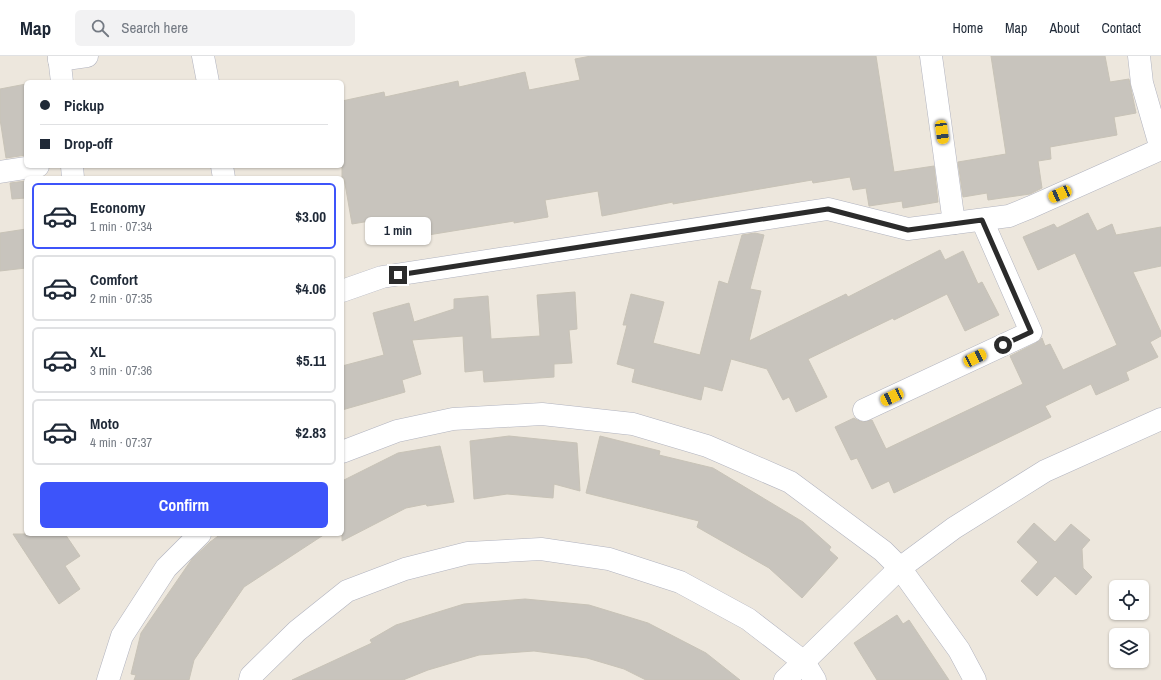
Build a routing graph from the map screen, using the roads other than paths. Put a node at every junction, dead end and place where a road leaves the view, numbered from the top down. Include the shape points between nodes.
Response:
1 (87, 56) edge
2 (203, 56) edge
3 (931, 56) edge
4 (1139, 56) edge
5 (59, 58) edge
6 (62, 80) edge
7 (208, 80) edge
8 (1161, 149) edge
9 (25, 168) edge
10 (0, 172) edge
11 (982, 220) junction
12 (954, 223) junction
13 (344, 290) edge
14 (864, 410) dead end
15 (1161, 419) edge
16 (344, 451) edge
17 (198, 536) edge
18 (900, 568) junction
19 (804, 662) junction
20 (108, 680) edge
21 (250, 680) edge
22 (785, 680) edge
23 (815, 680) edge
24 (975, 680) edge

1 - 5 lane
2 - 7 lane
3 - 12 lane
4 - 8 lane via 1142,83
5 - 6 lane
8 - 11 lane via 1009,216
9 - 10 lane
11 - 12 lane
11 - 14 lane via 1031,332
12 - 13 lane via 908,230 828,209 382,277
15 - 18 lane via 1045,471 954,528
16 - 18 lane via 397,431 453,419 542,414 633,424 707,446 790,482 883,551
17 - 20 lane via 166,568 122,636
18 - 19 lane
18 - 24 lane via 959,650
19 - 21 lane via 748,618 680,582 609,559 541,549 468,553 405,569 347,591 297,631 251,676
19 - 22 lane
19 - 23 lane

